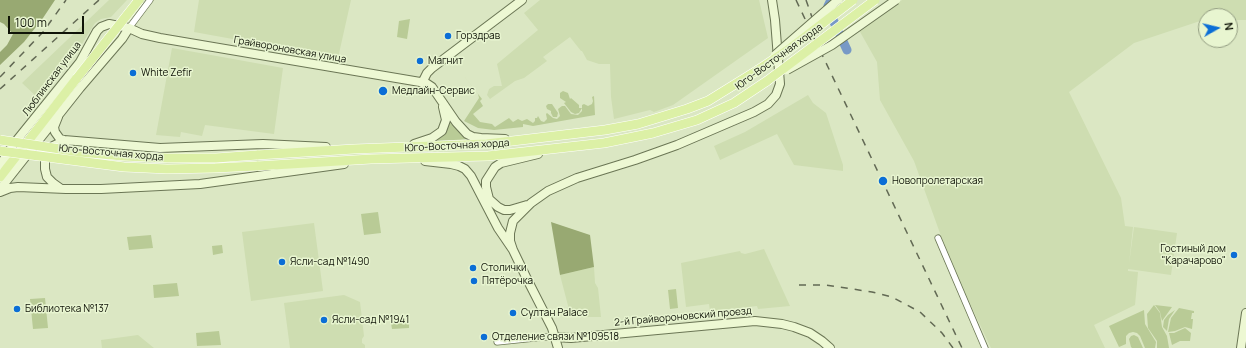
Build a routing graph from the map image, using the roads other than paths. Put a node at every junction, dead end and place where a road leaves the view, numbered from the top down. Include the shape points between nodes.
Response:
1 (139, 0) edge
2 (150, 0) edge
3 (522, 0) edge
4 (772, 0) edge
5 (838, 0) edge
6 (853, 0) edge
7 (875, 0) edge
8 (896, 0) edge
9 (129, 28) junction
10 (758, 70) junction
11 (767, 81) junction
12 (422, 83) junction
13 (441, 101) junction
14 (58, 117) junction
15 (529, 139) junction
16 (0, 140) edge
17 (68, 141) junction
18 (403, 147) junction
19 (565, 148) junction
20 (354, 149) junction
21 (0, 151) edge
22 (371, 159) junction
23 (404, 159) junction
24 (0, 165) edge
25 (0, 177) edge
26 (0, 189) edge
27 (66, 189) junction
28 (0, 192) edge
29 (531, 203) junction
30 (938, 238) dead end
31 (513, 250) junction
32 (1246, 312) edge
33 (556, 338) junction
34 (497, 342) dead end
35 (558, 348) edge
36 (830, 348) edge
37 (985, 348) edge
38 (1241, 348) edge

1 - 25 main road, bridge
2 - 9 street
3 - 12 main road via 432,68
4 - 29 main road via 780,84 776,95 768,104 677,145 577,178 548,191
5 - 10 main road, bridge
6 - 10 main road, Юго-Восточная хорда, bridge
7 - 11 main road, Юго-Восточная хорда, bridge
8 - 11 main road, bridge via 832,45
9 - 12 main road, Грайвороновская улица via 160,38
9 - 14 main road
9 - 24 main road, Люблинская улица via 112,24 101,27 80,62 13,145
10 - 15 main road, Юго-Восточная хорда via 708,101 666,116 605,130
11 - 19 main road, Юго-Восточная хорда via 734,103 697,120 629,139
12 - 13 main road, Грайвороновская улица via 432,87
13 - 15 main road, Грайвороновская улица via 463,130 473,137
13 - 18 main road via 446,120 439,135
14 - 17 main road via 55,132 60,139
14 - 26 main road
15 - 18 main road, Юго-Восточная хорда via 487,144
16 - 20 main road, Юго-Восточная хорда, bridge via 80,152 188,158
17 - 20 main road via 160,148 263,144
17 - 27 main road via 53,146 46,156 44,165 50,180 56,186
18 - 20 main road, Юго-Восточная хорда
19 - 23 main road, Юго-Восточная хорда via 488,156
19 - 29 main road via 510,160 495,167 490,173 486,181 487,193 498,207 510,210
21 - 22 main road, Юго-Восточная хорда, bridge via 124,167 179,169
22 - 23 main road, Юго-Восточная хорда
22 - 27 main road via 200,184
23 - 31 main road via 451,164 465,169
27 - 28 main road via 18,187
29 - 31 main road via 513,221 510,233
30 - 37 street
31 - 33 main road
32 - 38 main road
33 - 34 street
33 - 35 main road
33 - 36 main road, 2-й Грайвороновский проезд via 755,321 794,327 810,334

